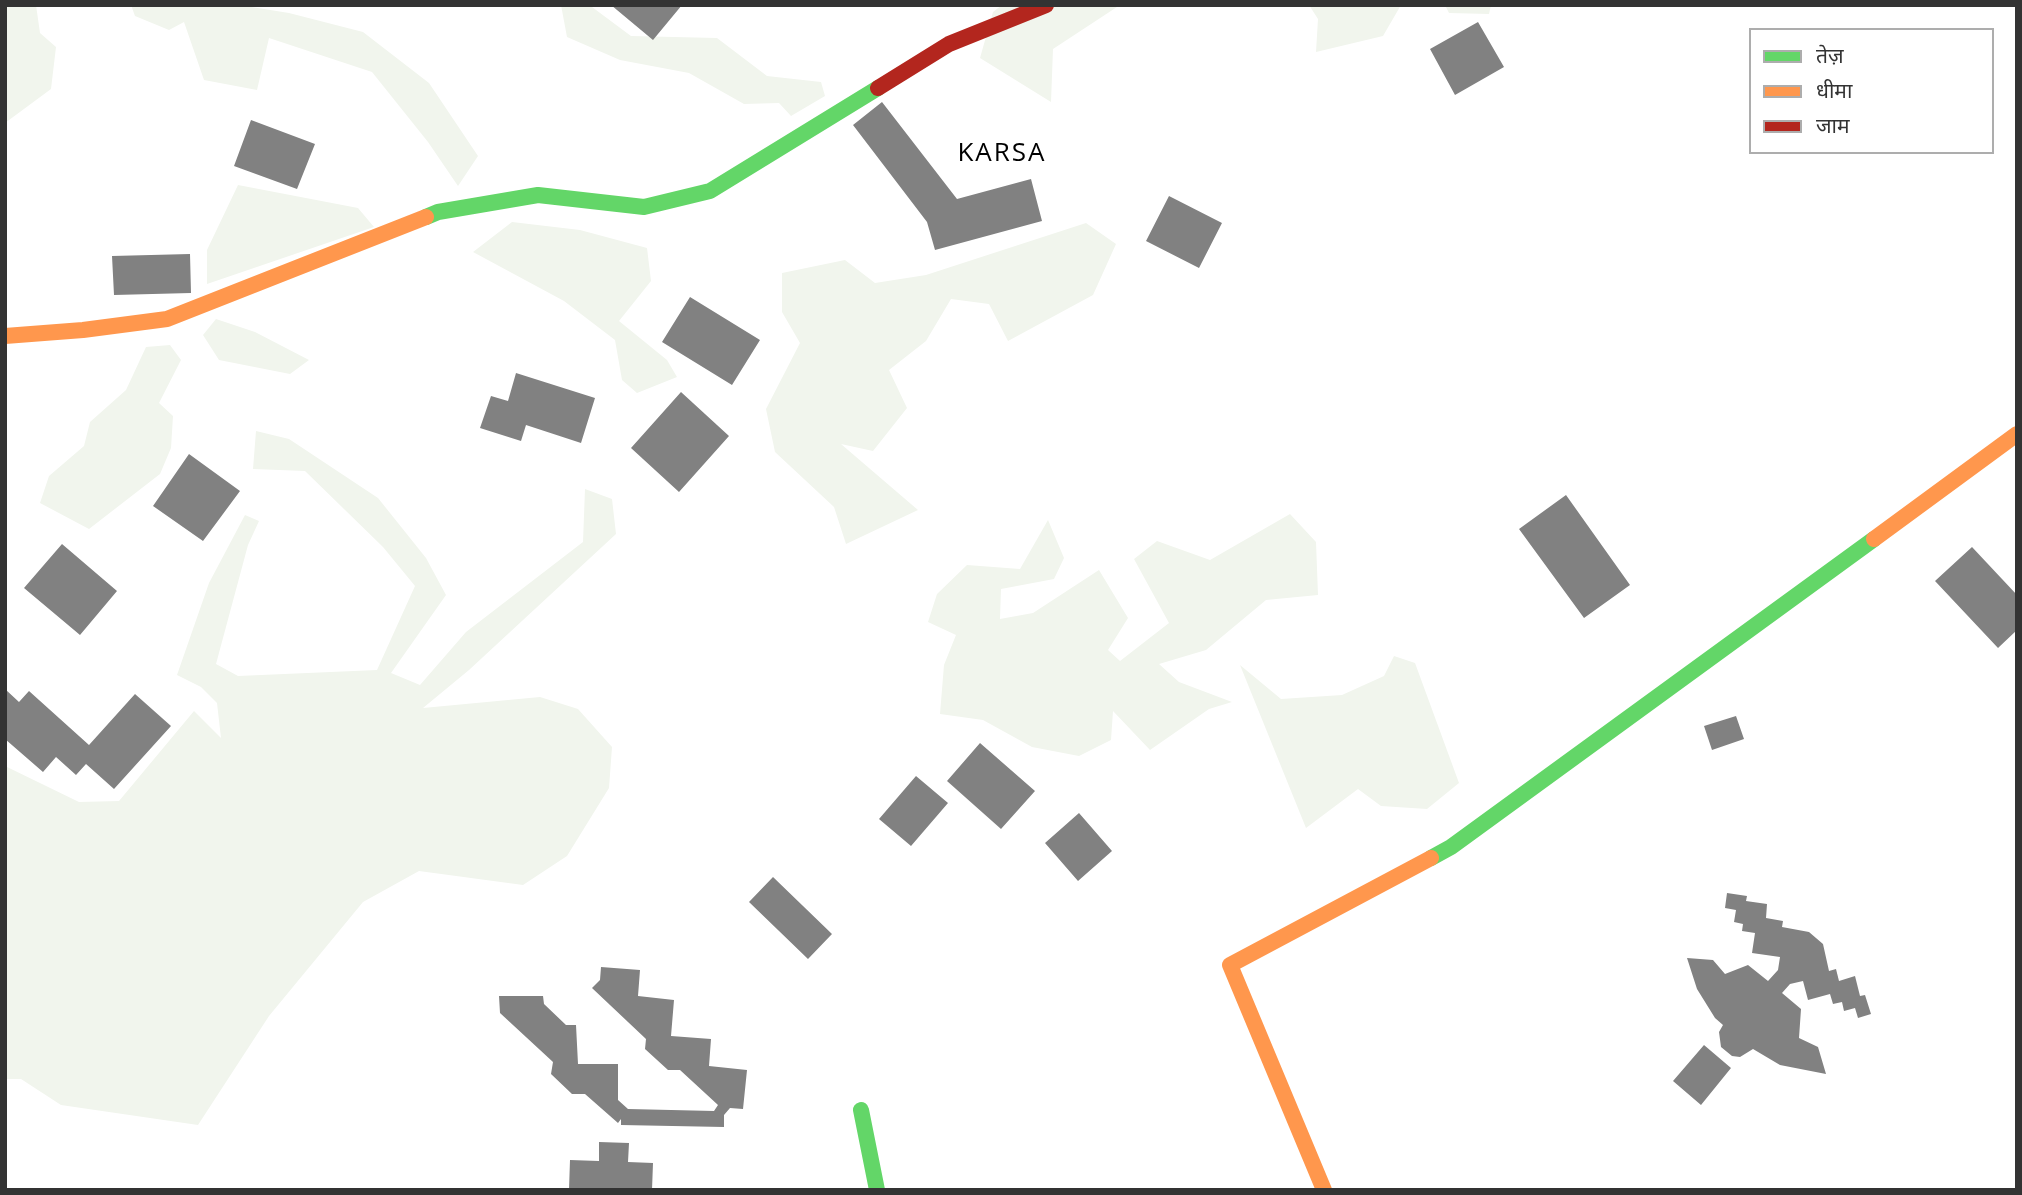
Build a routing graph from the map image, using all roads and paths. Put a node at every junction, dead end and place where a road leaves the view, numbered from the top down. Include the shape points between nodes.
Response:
1 (1046, 5) edge
2 (5, 336) edge
3 (2016, 435) edge
4 (861, 1110) dead end
5 (877, 1190) edge
6 (1324, 1190) edge

1 - 2 street via 949,44 710,191 644,207 538,195 438,212 167,319
3 - 6 street via 1451,847 1230,965
4 - 5 street

